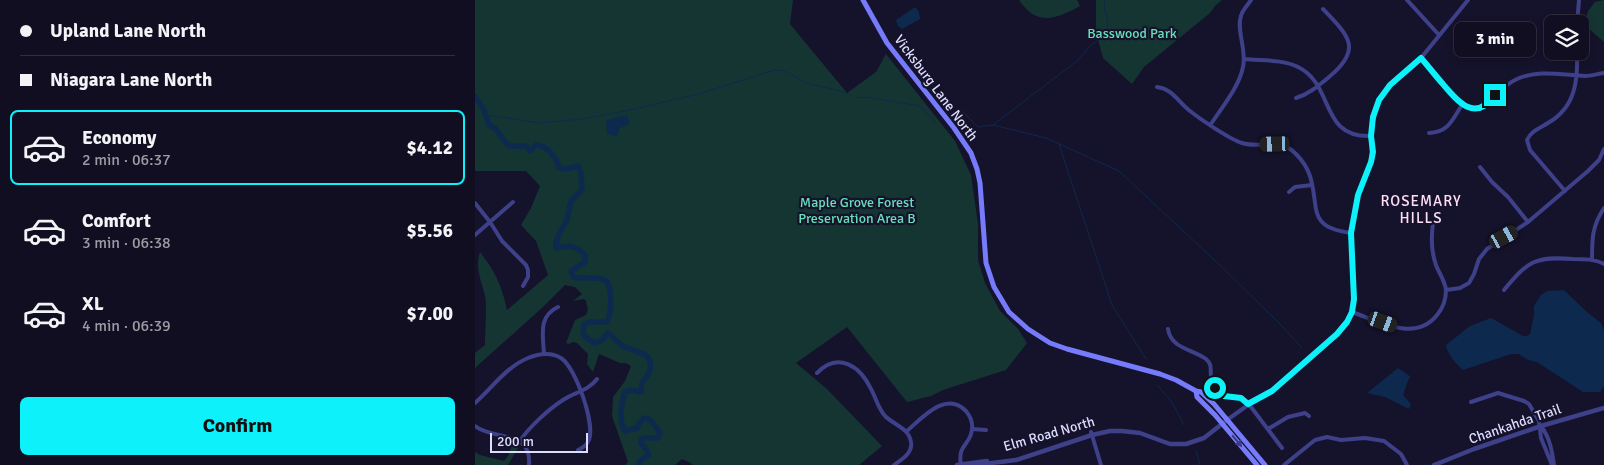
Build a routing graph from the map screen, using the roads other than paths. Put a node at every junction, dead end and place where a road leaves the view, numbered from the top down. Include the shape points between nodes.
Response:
1 (863, 0) edge
2 (1251, 0) edge
3 (1407, 0) edge
4 (1468, 0) edge
5 (1579, 0) edge
6 (1323, 9) dead end
7 (1578, 15) edge
8 (1439, 35) junction
9 (1421, 58) junction
10 (1244, 60) junction
11 (1577, 60) edge
12 (1604, 73) edge
13 (1578, 75) junction
14 (1318, 86) junction
15 (1157, 87) dead end
16 (1296, 98) dead end
17 (1462, 105) junction
18 (1211, 124) junction
19 (1429, 133) dead end
20 (1371, 136) junction
21 (1604, 149) edge
22 (1480, 167) dead end
23 (1312, 185) junction
24 (1565, 191) junction
25 (1289, 192) dead end
26 (513, 202) dead end
27 (475, 203) edge
28 (1604, 208) edge
29 (490, 222) junction
30 (1528, 222) junction
31 (1433, 223) dead end
32 (1351, 233) junction
33 (475, 235) edge
34 (1592, 260) junction
35 (1604, 264) edge
36 (523, 286) dead end
37 (1446, 290) junction
38 (1504, 290) dead end
39 (558, 307) dead end
40 (1352, 312) junction
41 (1168, 329) dead end
42 (544, 354) junction
43 (817, 372) dead end
44 (597, 379) dead end
45 (1196, 391) junction
46 (581, 392) junction
47 (1471, 402) dead end
48 (475, 403) edge
49 (1248, 404) junction
50 (1604, 408) edge
51 (1309, 416) dead end
52 (1227, 420) junction
53 (1222, 424) junction
54 (475, 426) edge
55 (1541, 426) junction
56 (973, 429) junction
57 (1268, 429) junction
58 (987, 430) dead end
59 (907, 431) junction
60 (1092, 433) junction
61 (521, 441) junction
62 (1282, 448) dead end
63 (578, 450) dead end
64 (529, 465) edge
65 (894, 465) edge
66 (960, 465) edge
67 (976, 465) edge
68 (1101, 465) edge
69 (1257, 465) edge
70 (1265, 465) edge
71 (1284, 465) edge
72 (1407, 465) edge
73 (1435, 465) edge
74 (1553, 465) edge

1 - 45 main road, Vicksburg Lane North via 887,43 971,153 980,183 986,263 994,287 1009,312 1050,343 1160,374
2 - 10 street via 1241,14 1240,22
3 - 8 street
4 - 8 street, Elm Road North
5 - 7 street
6 - 14 street via 1345,32 1349,49 1344,64
8 - 9 street, Elm Road North
9 - 17 street
9 - 20 street, Elm Road North via 1384,92 1373,117
10 - 14 street via 1296,66
10 - 18 street via 1240,77
11 - 13 street
12 - 13 street
13 - 17 street via 1524,76 1500,89 1488,104 1472,108
13 - 24 street via 1573,94 1563,110 1535,130 1527,140 1529,150
14 - 16 street
14 - 20 street via 1341,128 1355,135
15 - 18 street via 1169,90 1191,112
17 - 19 street via 1446,129
18 - 23 street via 1240,143 1287,146 1305,166
20 - 32 street, Elm Road North via 1371,162 1358,195
21 - 24 street via 1594,166
22 - 30 street
23 - 25 street via 1295,187
23 - 32 street via 1314,205 1320,220 1334,230
24 - 30 street
26 - 29 street
27 - 29 street
28 - 34 street via 1593,232
29 - 33 street
29 - 36 street via 502,241 529,270
30 - 37 street via 1487,249 1469,283
31 - 37 street via 1433,255
32 - 40 street, Elm Road North
34 - 35 street
34 - 38 street via 1552,258 1535,261
37 - 40 street via 1436,316 1418,328 1403,329
39 - 42 street via 547,314 543,325
40 - 49 street, Elm Road North via 1337,334 1272,391
41 - 49 street via 1169,336 1179,346 1210,363 1210,378 1215,388 1224,396 1241,398
42 - 46 street via 557,356 565,362
42 - 48 street via 515,365
43 - 59 street via 827,364 842,362 850,365 871,388 886,416
44 - 46 street
45 - 52 main road, Vicksburg Lane North via 1209,398
45 - 53 main road, Vicksburg Lane North via 1197,397
46 - 61 street via 558,404 531,427
46 - 63 street via 590,435 588,442
47 - 55 street via 1498,393 1524,400 1534,410
49 - 52 street, Elm Road North
49 - 57 street
50 - 55 street, Chankahda Trail
51 - 57 street via 1305,413 1293,416
52 - 53 street, Elm Road North
52 - 70 main road, Vicksburg Lane North
53 - 60 street, Elm Road North via 1204,438 1186,444 1170,444 1132,432
53 -> 69 main road, Vicksburg Lane North
54 - 61 street via 488,433
55 - 73 street, Chankahda Trail
55 - 74 street via 1541,438
56 - 58 street
56 - 59 street via 968,414 949,403 935,408
56 - 66 street via 961,449
57 - 62 street
59 - 65 street via 912,445 907,456
60 - 66 street, Elm Road North via 1019,456
60 - 67 street, Elm Road North via 1025,457
60 - 68 street
61 - 64 street via 528,451
71 - 72 street via 1315,440 1327,436 1341,440 1365,438 1384,441 1401,454

